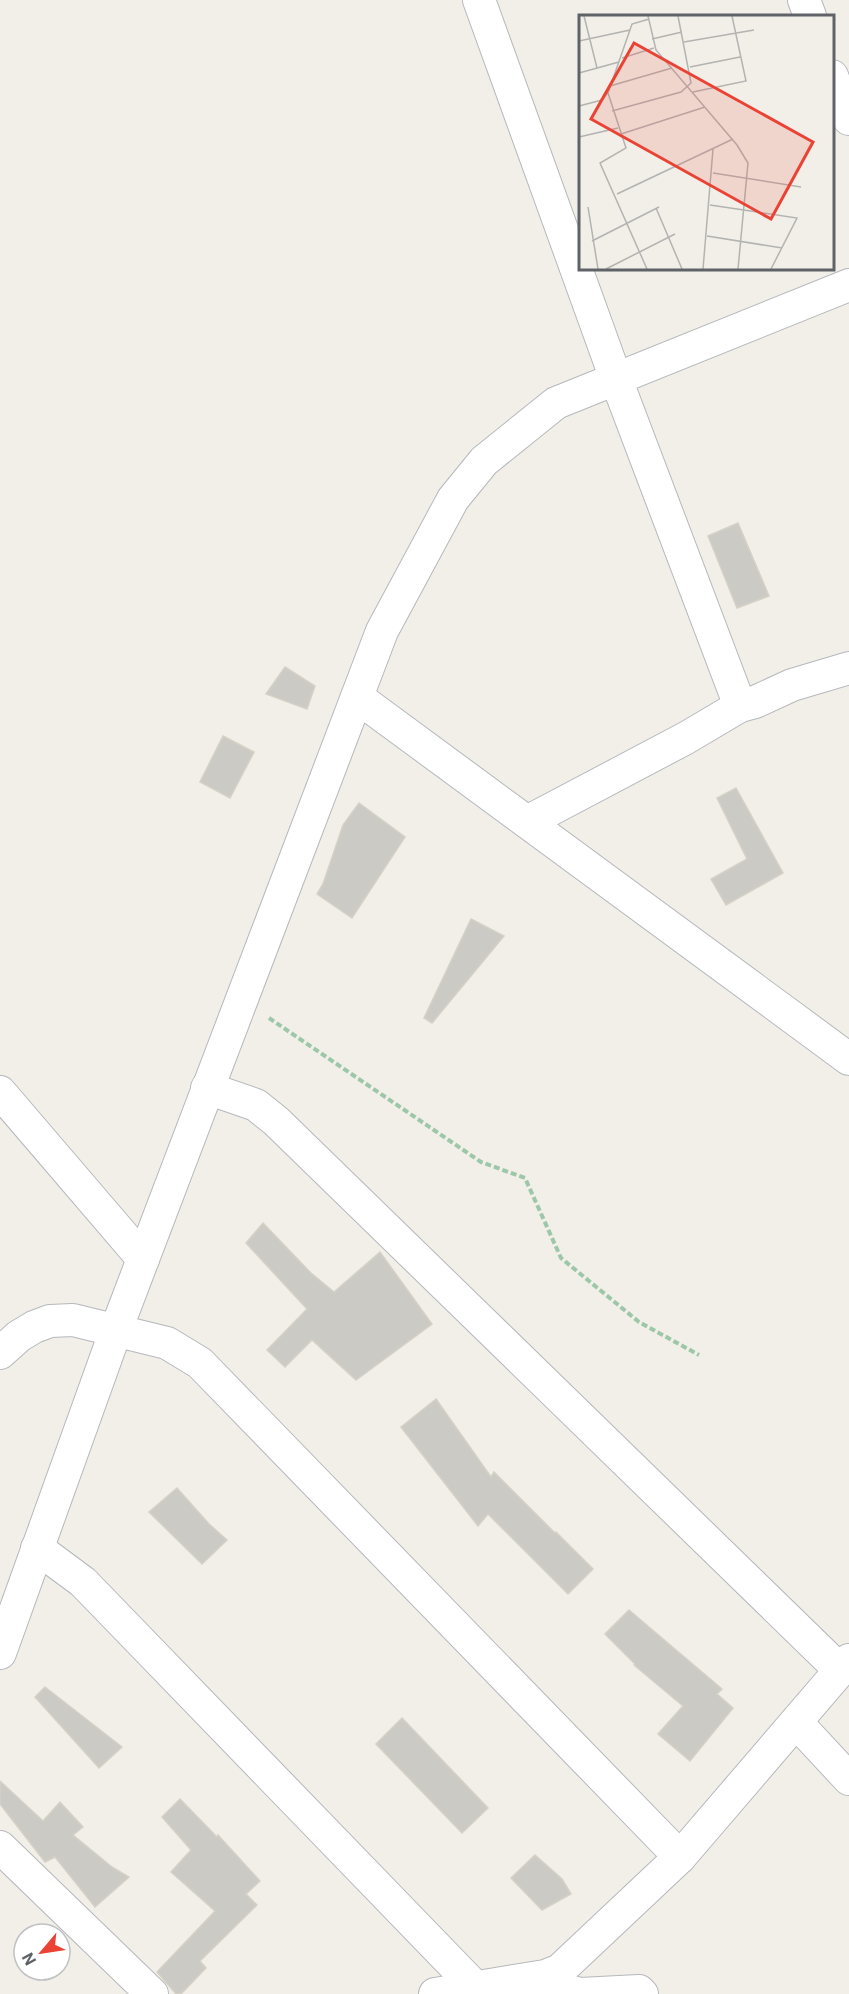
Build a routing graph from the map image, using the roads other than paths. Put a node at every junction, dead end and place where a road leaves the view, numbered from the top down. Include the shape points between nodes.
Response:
1 (478, 0) edge
2 (804, 0) edge
3 (810, 15) edge
4 (834, 81) edge
5 (849, 119) edge
6 (849, 285) edge
7 (616, 379) junction
8 (849, 668) edge
9 (357, 697) junction
10 (740, 706) junction
11 (527, 822) junction
12 (849, 1059) edge
13 (207, 1088) junction
14 (0, 1092) edge
15 (143, 1259) junction
16 (116, 1330) junction
17 (0, 1353) edge
18 (37, 1548) junction
19 (0, 1653) edge
20 (844, 1665) edge
21 (796, 1722) junction
22 (849, 1779) edge
23 (0, 1847) edge
24 (680, 1857) junction
25 (525, 1980) junction
26 (476, 1988) junction
27 (152, 1994) edge
28 (435, 1994) edge
29 (642, 1994) edge

1 - 7 street
2 - 3 street
4 - 5 street
6 - 7 street
7 - 9 street via 556,403 484,461 447,510 382,631
7 - 10 street
8 - 10 street
9 - 11 street
9 - 13 street
10 - 11 street
11 - 12 street
13 - 15 street
13 - 20 street via 256,1105 276,1121
14 - 15 street
15 - 16 street
16 - 17 street via 73,1320 50,1321 19,1336
16 - 18 street
16 - 24 street via 167,1343 200,1363
18 - 19 street
18 - 26 street via 83,1582
20 - 21 street
21 - 22 street
21 - 24 street
23 - 27 street
24 - 25 street via 560,1970
25 - 26 street
25 - 29 street via 580,1994
26 - 28 street

